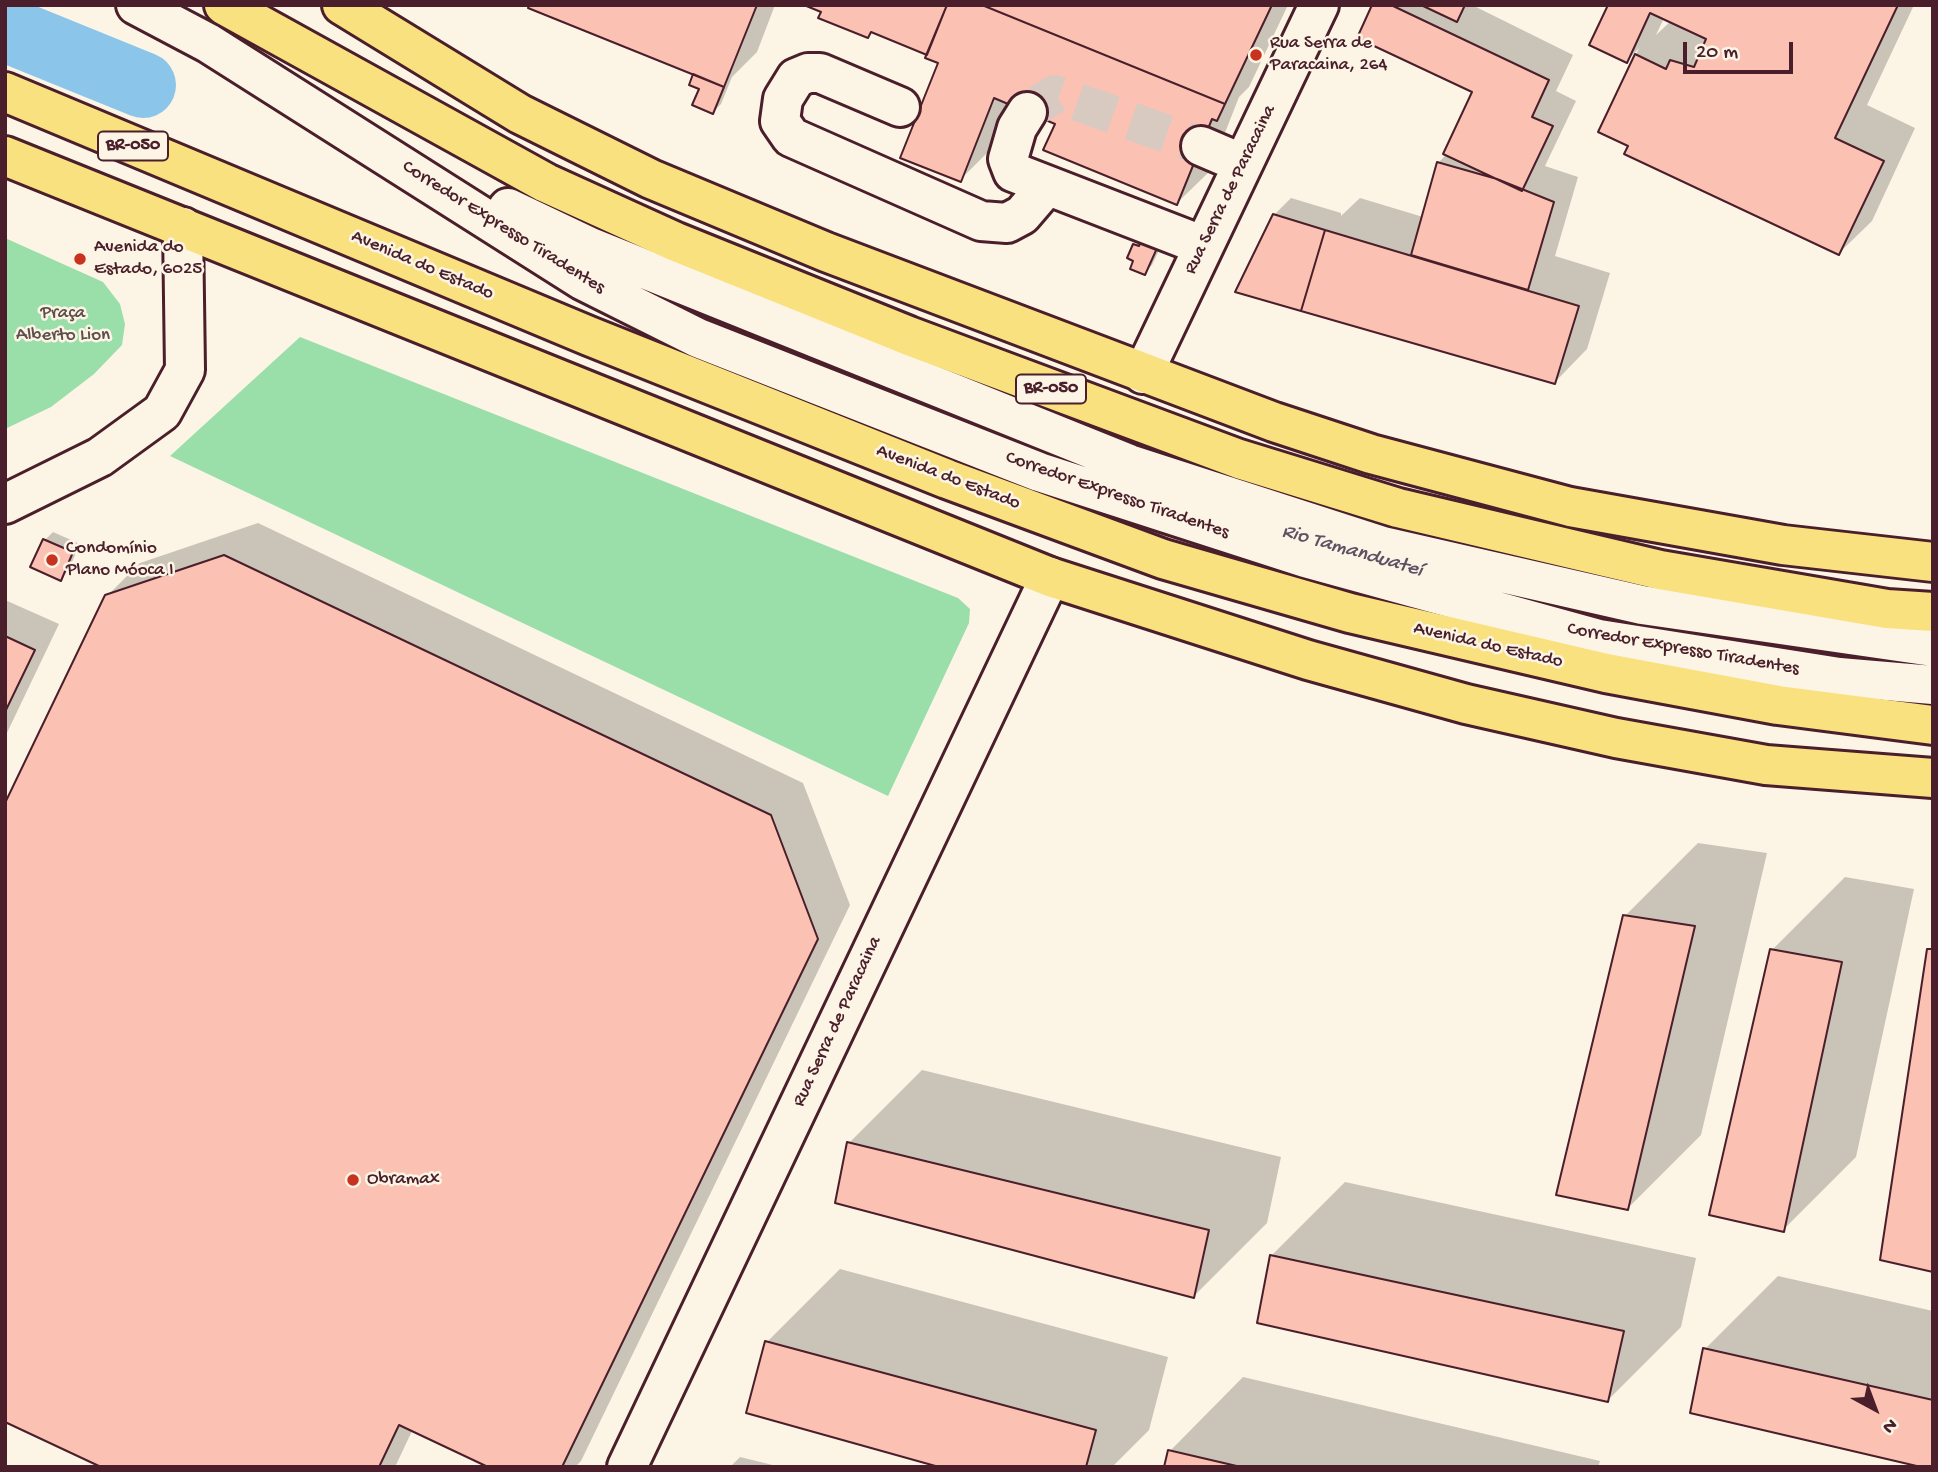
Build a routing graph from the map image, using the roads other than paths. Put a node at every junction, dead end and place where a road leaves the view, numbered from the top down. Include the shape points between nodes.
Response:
1 (136, 5) edge
2 (224, 5) edge
3 (342, 5) edge
4 (1319, 5) edge
5 (5, 92) edge
6 (900, 107) dead end
7 (1027, 112) tunnel mouth
8 (361, 138) junction
9 (1201, 146) tunnel mouth
10 (5, 156) edge
11 (1243, 164) junction
12 (1046, 187) junction
13 (183, 227) junction
14 (1204, 246) junction
15 (1143, 374) junction
16 (5, 504) edge
17 (1933, 562) edge
18 (1050, 577) junction
19 (1933, 612) edge
20 (1933, 647) edge
21 (1933, 685) edge
22 (1933, 725) edge
23 (1933, 778) edge
24 (626, 1467) edge

1 - 8 street, Corredor Expresso Tiradentes via 208,43
2 - 19 main road, BR-050 via 546,183 676,242 1239,459 1398,508 1660,570 1886,609
3 - 15 main road via 520,114 651,179
4 - 11 street, Rua Serra de Paracaina
5 - 22 main road, Avenida do Estado / BR-050 via 615,346 947,479 1163,559 1350,613 1606,673 1778,705
6 - 12 street via 820,73 807,73 796,79 783,99 780,121 791,137 981,221 1007,223 1022,215
7 - 12 street via 1008,159 1013,172
8 - 20 street, Corredor Expresso Tiradentes via 590,247 1129,464 1383,545 1601,596
8 - 21 street, Corredor Expresso Tiradentes via 582,280 698,338 1039,472 1305,558 1599,639 1839,677
9 - 11 street
10 - 13 main road
11 - 14 street, Rua Serra de Paracaina
12 - 14 street
13 - 16 street via 185,370 162,412 100,457
13 - 18 main road
14 - 15 street, Rua Serra de Paracaina
15 - 17 main road via 1371,454 1570,507 1783,545
18 - 23 main road via 1308,660 1478,707 1766,765
18 - 24 street, Rua Serra de Paracaina

